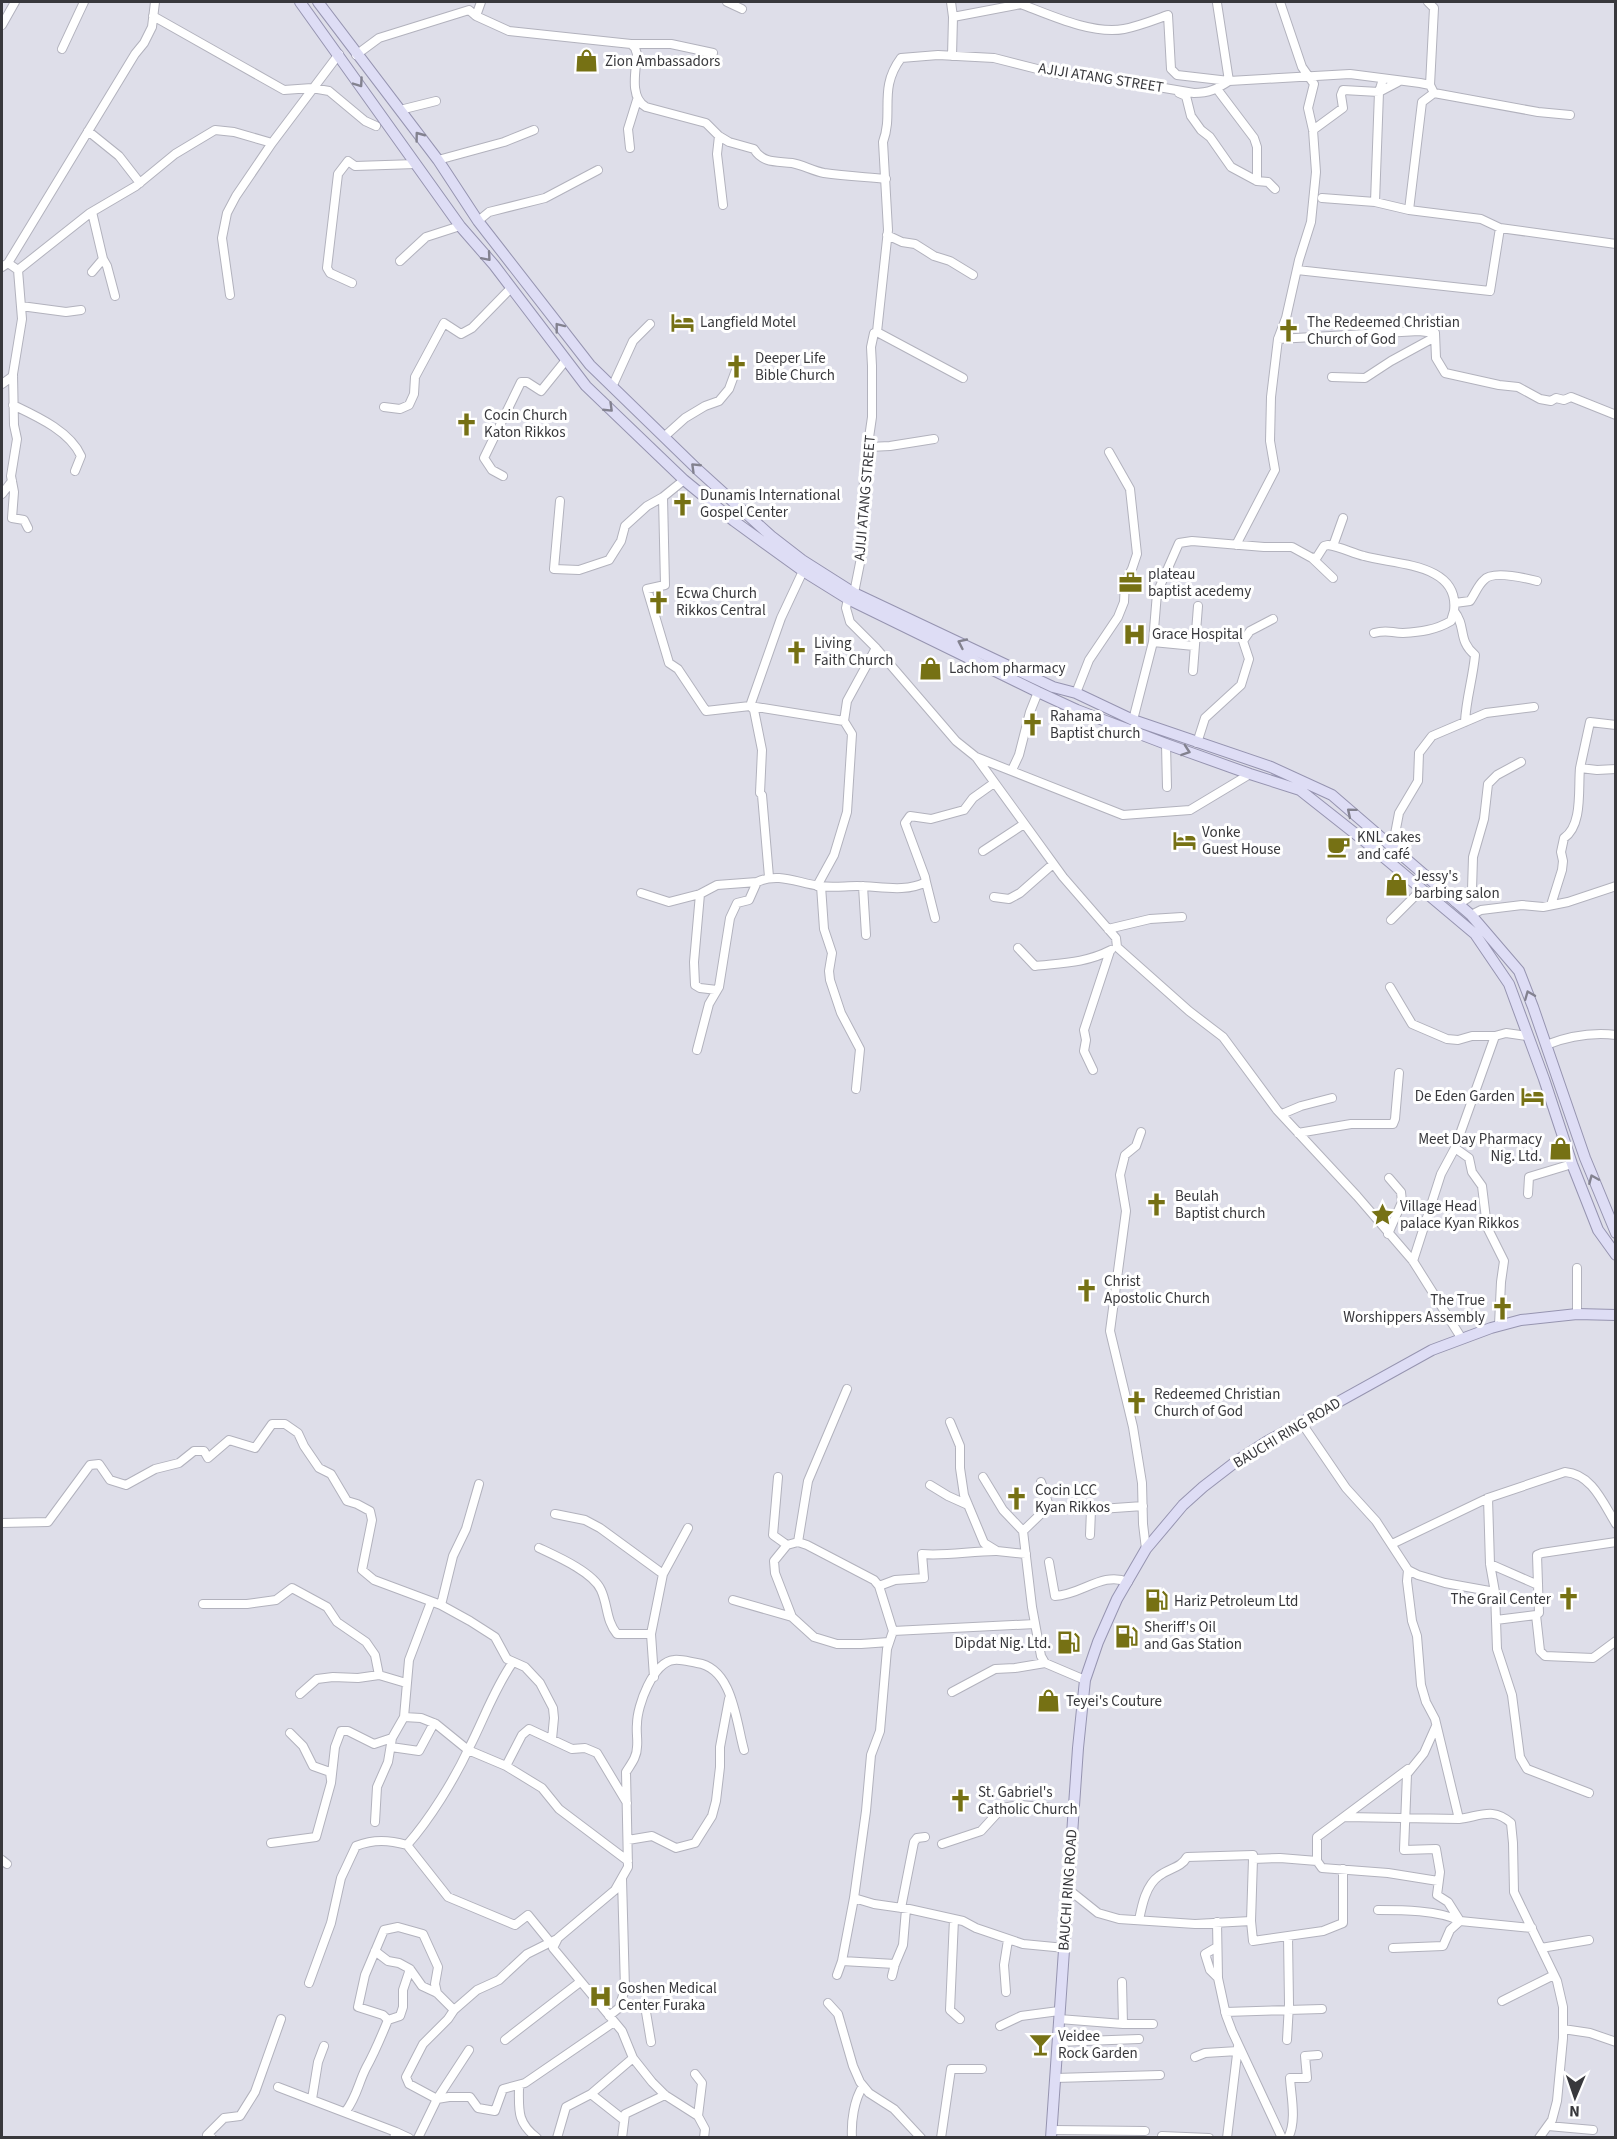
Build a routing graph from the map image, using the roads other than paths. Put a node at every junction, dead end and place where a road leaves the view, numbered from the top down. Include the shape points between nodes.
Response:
1 (15, 2) edge
2 (84, 2) edge
3 (156, 2) edge
4 (300, 2) edge
5 (318, 2) edge
6 (481, 2) edge
7 (727, 2) edge
8 (951, 2) edge
9 (1280, 2) edge
10 (1428, 2) edge
11 (1020, 3) edge
12 (1217, 3) edge
13 (742, 9) dead end
14 (153, 16) junction
15 (476, 16) junction
16 (953, 17) junction
17 (2, 25) edge
18 (632, 44) junction
19 (62, 49) dead end
20 (713, 53) dead end
21 (339, 54) junction
22 (356, 55) junction
23 (952, 56) junction
24 (1308, 76) junction
25 (1383, 79) junction
26 (1229, 81) junction
27 (1398, 82) junction
28 (312, 88) junction
29 (1170, 88) junction
30 (1217, 89) junction
31 (1432, 89) junction
32 (1379, 92) junction
33 (436, 100) dead end
34 (637, 100) junction
35 (400, 110) junction
36 (1570, 115) dead end
37 (376, 126) dead end
38 (534, 130) dead end
39 (1313, 130) junction
40 (88, 131) junction
41 (719, 136) junction
42 (272, 143) junction
43 (630, 148) dead end
44 (438, 160) junction
45 (416, 164) junction
46 (598, 170) dead end
47 (886, 179) junction
48 (1257, 181) junction
49 (140, 183) junction
50 (1275, 189) dead end
51 (1322, 198) dead end
52 (1375, 202) junction
53 (723, 205) dead end
54 (1409, 210) junction
55 (92, 212) junction
56 (478, 221) junction
57 (460, 226) junction
58 (1500, 228) junction
59 (887, 235) junction
60 (1616, 244) edge
61 (103, 259) junction
62 (400, 261) dead end
63 (5, 265) edge
64 (18, 270) junction
65 (1297, 270) junction
66 (92, 272) dead end
67 (973, 275) dead end
68 (352, 283) dead end
69 (510, 289) junction
70 (230, 295) dead end
71 (116, 296) dead end
72 (21, 306) junction
73 (81, 310) dead end
74 (650, 324) dead end
75 (877, 332) junction
76 (1435, 337) junction
77 (1278, 339) junction
78 (566, 360) junction
79 (736, 370) dead end
80 (13, 376) junction
81 (1332, 376) dead end
82 (963, 378) dead end
83 (2, 384) edge
84 (612, 387) junction
85 (14, 405) junction
86 (384, 407) dead end
87 (1616, 415) edge
88 (665, 436) junction
89 (934, 439) dead end
90 (869, 447) junction
91 (1109, 452) dead end
92 (75, 471) dead end
93 (503, 476) dead end
94 (684, 480) junction
95 (12, 481) junction
96 (2, 494) edge
97 (663, 497) junction
98 (560, 501) dead end
99 (1343, 518) dead end
100 (28, 528) dead end
101 (1236, 545) junction
102 (1333, 546) junction
103 (1312, 558) junction
104 (803, 572) junction
105 (1333, 578) dead end
106 (1537, 581) dead end
107 (851, 596) junction
108 (1198, 606) dead end
109 (1454, 607) junction
110 (1273, 619) dead end
111 (1374, 633) dead end
112 (1153, 642) junction
113 (1194, 646) junction
114 (876, 648) junction
115 (1193, 671) dead end
116 (1038, 692) junction
117 (1076, 693) junction
118 (750, 706) junction
119 (1534, 707) dead end
120 (1133, 720) junction
121 (844, 721) junction
122 (1465, 723) junction
123 (1616, 725) edge
124 (1197, 743) junction
125 (1166, 744) junction
126 (976, 757) junction
127 (1521, 762) dead end
128 (1580, 768) junction
129 (1616, 769) edge
130 (1012, 770) junction
131 (1250, 774) junction
132 (994, 783) junction
133 (1167, 787) dead end
134 (1024, 824) junction
135 (983, 851) dead end
136 (1411, 862) junction
137 (1053, 864) junction
138 (768, 876) junction
139 (757, 882) junction
140 (926, 882) junction
141 (819, 886) junction
142 (863, 886) junction
143 (1616, 886) edge
144 (1420, 890) junction
145 (640, 893) dead end
146 (700, 894) junction
147 (994, 897) dead end
148 (1455, 902) junction
149 (1551, 905) junction
150 (1471, 915) junction
151 (1182, 917) dead end
152 (935, 918) dead end
153 (1391, 920) dead end
154 (1107, 929) junction
155 (866, 935) dead end
156 (1018, 948) dead end
157 (1113, 949) junction
158 (1390, 987) dead end
159 (717, 990) junction
160 (1616, 1035) edge
161 (1495, 1036) junction
162 (1527, 1036) junction
163 (1546, 1045) junction
164 (697, 1050) dead end
165 (1094, 1070) dead end
166 (1399, 1073) dead end
167 (856, 1089) dead end
168 (1332, 1098) dead end
169 (1282, 1114) junction
170 (1141, 1132) dead end
171 (1298, 1133) junction
172 (1455, 1148) junction
173 (1572, 1164) junction
174 (1389, 1178) dead end
175 (1528, 1194) dead end
176 (1616, 1233) edge
177 (1388, 1234) junction
178 (1616, 1255) edge
179 (1413, 1261) junction
180 (1577, 1268) dead end
181 (1577, 1314) junction
182 (1616, 1315) edge
183 (1499, 1325) junction
184 (1462, 1339) junction
185 (847, 1389) dead end
186 (950, 1422) dead end
187 (1301, 1422) junction
188 (778, 1477) dead end
189 (983, 1477) dead end
190 (1041, 1482) dead end
191 (479, 1484) dead end
192 (930, 1485) dead end
193 (1488, 1498) junction
194 (968, 1505) junction
195 (1049, 1506) junction
196 (1143, 1506) junction
197 (1091, 1509) junction
198 (555, 1514) dead end
199 (2, 1523) edge
200 (1616, 1524) edge
201 (688, 1528) dead end
202 (1023, 1531) junction
203 (1090, 1535) dead end
204 (798, 1542) junction
205 (1616, 1542) edge
206 (1392, 1544) junction
207 (786, 1545) junction
208 (539, 1548) dead end
209 (1146, 1549) junction
210 (997, 1551) junction
211 (1026, 1554) junction
212 (1049, 1562) dead end
213 (1490, 1564) junction
214 (1408, 1570) junction
215 (663, 1574) junction
216 (1128, 1582) junction
217 (1538, 1585) junction
218 (879, 1586) junction
219 (1495, 1592) junction
220 (733, 1600) dead end
221 (431, 1602) junction
222 (203, 1604) dead end
223 (441, 1605) junction
224 (1536, 1615) junction
225 (792, 1617) junction
226 (1496, 1620) junction
227 (1035, 1624) junction
228 (893, 1631) junction
229 (651, 1634) junction
230 (1616, 1641) edge
231 (890, 1642) junction
232 (513, 1662) junction
233 (1045, 1663) junction
234 (379, 1675) junction
235 (654, 1677) junction
236 (1085, 1680) junction
237 (406, 1683) junction
238 (952, 1692) dead end
239 (729, 1693) junction
240 (300, 1694) dead end
241 (404, 1717) junction
242 (434, 1723) junction
243 (1436, 1725) junction
244 (290, 1733) dead end
245 (552, 1739) junction
246 (391, 1743) junction
247 (468, 1750) junction
248 (744, 1750) dead end
249 (1413, 1765) junction
250 (506, 1766) junction
251 (331, 1784) junction
252 (1588, 1793) dead end
253 (627, 1803) junction
254 (1074, 1810) junction
255 (1345, 1816) junction
256 (1405, 1819) junction
257 (1459, 1819) junction
258 (375, 1822) dead end
259 (925, 1837) dead end
260 (628, 1839) junction
261 (271, 1843) dead end
262 (942, 1844) dead end
263 (407, 1845) junction
264 (1253, 1859) junction
265 (628, 1861) junction
266 (1317, 1861) junction
267 (1343, 1869) junction
268 (622, 1879) junction
269 (1438, 1881) junction
270 (1068, 1889) junction
271 (854, 1898) junction
272 (904, 1908) junction
273 (1378, 1910) dead end
274 (954, 1919) junction
275 (1139, 1920) junction
276 (1251, 1921) junction
277 (1460, 1921) junction
278 (1216, 1922) junction
279 (1532, 1928) junction
280 (1288, 1936) junction
281 (554, 1940) junction
282 (1008, 1940) junction
283 (1589, 1940) dead end
284 (1065, 1948) junction
285 (1393, 1948) dead end
286 (1541, 1948) junction
287 (375, 1951) junction
288 (842, 1961) junction
289 (894, 1964) junction
290 (411, 1969) junction
291 (1554, 1975) junction
292 (837, 1976) dead end
293 (892, 1976) dead end
294 (580, 1982) junction
295 (1122, 1982) dead end
296 (309, 1983) dead end
297 (1006, 1992) dead end
298 (436, 1993) junction
299 (1502, 2001) dead end
300 (828, 2003) dead end
301 (619, 2008) junction
302 (454, 2010) junction
303 (1288, 2010) junction
304 (1323, 2010) dead end
305 (1226, 2012) junction
306 (1059, 2015) junction
307 (281, 2019) dead end
308 (612, 2019) junction
309 (960, 2019) dead end
310 (388, 2020) junction
311 (1123, 2024) junction
312 (1153, 2024) dead end
313 (1000, 2026) dead end
314 (1563, 2029) junction
315 (1139, 2039) dead end
316 (505, 2040) dead end
317 (1287, 2040) dead end
318 (1057, 2042) junction
319 (1616, 2042) edge
320 (651, 2043) dead end
321 (324, 2046) dead end
322 (1238, 2048) junction
323 (469, 2050) dead end
324 (1318, 2055) dead end
325 (1195, 2056) dead end
326 (633, 2058) junction
327 (982, 2069) dead end
328 (695, 2074) dead end
329 (1160, 2075) dead end
330 (1055, 2078) junction
331 (519, 2085) junction
332 (863, 2086) junction
333 (278, 2087) dead end
334 (591, 2094) junction
335 (665, 2095) junction
336 (312, 2099) junction
337 (437, 2099) junction
338 (346, 2111) junction
339 (698, 2115) junction
340 (624, 2120) junction
341 (1548, 2126) junction
342 (1593, 2130) dead end
343 (1145, 2131) dead end
344 (1051, 2134) edge
345 (395, 2135) edge
346 (1162, 2136) edge
347 (212, 2138) edge
348 (410, 2138) edge
349 (418, 2138) edge
350 (537, 2138) edge
351 (557, 2138) edge
352 (622, 2138) edge
353 (704, 2138) edge
354 (852, 2138) edge
355 (921, 2138) edge
356 (941, 2138) edge
357 (1209, 2138) edge
358 (1227, 2138) edge
359 (1282, 2138) edge
360 (1288, 2138) edge
361 (1539, 2138) edge

1 - 17 street
2 - 19 street
3 - 14 street
4 - 21 main road
5 - 22 main road
6 - 15 street
7 - 13 street
8 - 16 street
9 - 24 street
10 - 31 street via 1434,9
11 - 16 street
11 - 26 street via 1101,30 1123,29 1168,15 1171,69 1178,75
12 - 26 street
14 - 28 street via 284,90
14 - 40 street via 144,43
15 - 18 street via 509,31
15 - 22 street via 469,10 429,21 379,38
16 - 23 street
18 - 20 street via 671,44
18 - 34 street via 637,54
21 - 28 street
21 -> 45 main road
22 - 35 main road
23 - 29 street, AJIJI ATANG STREET via 994,58 1057,74
23 - 47 street, AJIJI ATANG STREET via 901,58 894,67 887,89 887,132 883,142
24 - 25 street via 1350,74
24 - 26 street
24 - 39 street via 1314,84 1308,108
25 - 27 street
25 - 32 street
26 - 30 street, AJIJI ATANG STREET
27 - 31 street
27 - 32 street
28 - 37 street via 329,91
28 - 42 street
29 - 30 street, AJIJI ATANG STREET via 1200,93
29 - 48 street via 1186,96 1191,116 1231,167
30 - 48 street via 1254,138
31 - 36 street
31 - 54 street via 1422,102
32 - 39 street via 1343,90 1343,108
32 - 52 street
33 - 35 street
34 - 41 street via 646,107 706,123
34 - 43 street via 628,129
44 -> 35 main road
38 - 44 street
39 - 65 street via 1316,172 1311,222
40 - 49 street via 119,156
40 - 63 street
41 - 47 street via 754,149 764,159 822,172
41 - 53 street via 717,154
42 - 49 street via 215,130
42 - 70 street via 236,196 223,227
44 - 56 main road
45 - 57 main road
45 - 68 street via 355,166 348,161 338,174 327,268
46 - 56 street via 545,198 489,212
47 - 59 street, AJIJI ATANG STREET
48 - 50 street via 1268,182
49 - 55 street
51 - 52 street
52 - 54 street
54 - 58 street via 1481,219
55 - 61 street
55 - 64 street
84 -> 56 main road via 590,365
57 - 62 street via 426,237
57 -> 69 main road
58 - 60 street
58 - 65 street via 1490,291
59 - 67 street via 915,244
59 - 75 street, AJIJI ATANG STREET
61 - 66 street
61 - 71 street
63 - 64 street
64 - 72 street
65 - 77 street
69 - 78 main road
69 - 86 street via 472,328 461,334 444,323 415,377 409,405 400,409
72 - 73 street
72 - 80 street
74 - 84 street via 633,341
75 - 82 street
75 - 90 street, AJIJI ATANG STREET via 870,348
76 - 77 street via 1435,333 1419,331
76 - 81 street via 1365,378
76 - 87 street via 1436,358 1444,373 1518,387 1540,399 1571,397
77 - 101 street via 1271,397 1270,441 1275,470
78 - 93 street via 541,391 521,382 484,459 492,471
78 -> 94 main road via 586,386
79 - 88 street via 719,401 685,418
80 - 83 street
80 - 85 street
84 - 88 main road
85 - 92 street via 39,417 78,448 81,456
85 - 95 street via 17,439
107 -> 88 main road via 771,536
89 - 90 street
90 - 107 street, AJIJI ATANG STREET via 864,472 863,548
91 - 117 street via 1130,489 1137,554 1125,582 1118,617 1089,660
94 - 97 street
94 - 104 main road
95 - 96 street
95 - 100 street via 12,518 24,520
97 - 98 street via 625,526 609,560 579,570 554,569
97 - 118 street via 665,585 647,589 669,663 678,669 706,711
99 - 102 street
101 - 103 street via 1292,547
101 - 112 street via 1192,540 1179,543 1157,593
102 - 103 street via 1324,546
102 - 109 street via 1428,570 1450,587
103 - 105 street
104 - 107 main road
104 - 118 street via 781,618
106 - 109 street via 1510,575 1490,576 1470,601
107 - 114 street via 846,608 850,622
107 - 116 main road
117 -> 107 main road via 1053,687
108 - 113 street
109 - 111 street via 1451,621 1441,627
109 - 122 street via 1462,620 1466,646 1474,655
110 - 124 street via 1246,635 1243,641 1249,659 1241,685 1205,718
112 - 113 street
112 - 120 street
113 - 115 street
114 - 121 street via 847,701
114 - 126 street via 956,741
116 - 125 main road
116 - 130 street
117 - 120 main road
118 - 121 street
118 - 138 street via 762,750 760,793
119 - 122 street via 1486,713
120 - 124 main road
121 - 141 street via 852,734 847,812 834,855
122 - 136 street via 1432,736 1419,753 1418,781 1399,813 1395,834
123 - 128 street via 1590,722
136 -> 124 main road via 1332,795 1271,767
125 -> 131 main road
125 - 133 street
126 - 130 street
126 - 132 street
127 - 148 street via 1488,784 1484,819 1473,857 1472,890 1468,898
128 - 129 street
128 - 149 street via 1576,820 1564,838 1562,870
130 - 131 street via 1123,815 1190,810
131 - 144 main road via 1300,790
132 - 134 street
132 - 140 street via 964,810 931,819 907,819 905,823
134 - 135 street
134 - 137 street
136 - 148 main road
137 - 147 street via 1020,893 1009,898
137 - 154 street
138 - 139 street
138 - 141 street
139 - 146 street via 717,885
139 - 159 street via 748,900 737,903 730,918
140 - 142 street via 894,889
140 - 152 street
141 - 142 street
141 - 167 street via 824,929 832,953 830,980 841,1013 860,1049
142 - 155 street
143 - 149 street
144 - 153 street
144 - 162 main road via 1475,934 1509,984
145 - 146 street via 669,902
146 - 159 street via 695,985
148 - 150 main road
149 - 150 street via 1481,910
163 -> 150 main road via 1519,971
151 - 154 street via 1150,919
154 - 157 street via 1116,938
156 - 157 street via 1035,966 1076,963
157 - 165 street via 1083,1035 1084,1051
157 - 169 street via 1223,1037
158 - 161 street via 1412,1024 1447,1039
159 - 164 street via 709,1004
160 - 163 street via 1596,1032
161 - 162 street
161 - 172 street
162 - 173 main road
176 -> 163 main road
166 - 171 street via 1393,1124 1351,1124
168 - 169 street
169 - 171 street
170 - 196 street via 1136,1146 1125,1155 1120,1175 1126,1211 1110,1331 1133,1427
171 - 177 street
172 - 179 street via 1441,1174
172 - 183 street via 1469,1158 1472,1172 1482,1186 1486,1227 1504,1261
173 - 175 street via 1528,1177
173 - 178 main road via 1598,1230
174 - 177 street via 1401,1192 1402,1202
177 - 179 street
179 - 184 street
180 - 181 street
181 - 182 main road, BAUCHI RING ROAD
181 - 183 main road, BAUCHI RING ROAD
183 - 184 main road, BAUCHI RING ROAD
184 - 187 main road, BAUCHI RING ROAD via 1432,1350
185 - 204 street via 808,1480
186 - 194 street via 960,1446
187 - 206 street via 1346,1488
187 - 209 main road, BAUCHI RING ROAD via 1203,1487
188 - 207 street via 773,1535
189 - 202 street
190 - 195 street
191 - 223 street via 466,1529 453,1556
192 - 194 street
193 - 200 street via 1571,1472 1589,1482
193 - 206 street
193 - 213 street
194 - 210 street via 984,1543
195 - 197 street
195 - 202 street
196 - 197 street
196 - 209 street
197 - 203 street
198 - 215 street via 585,1520 600,1528
199 - 221 street via 48,1522 90,1465 99,1464 110,1480 126,1485 155,1469 179,1462 194,1451 204,1451 208,1458 229,1440 255,1448 272,1424 285,1424 298,1433 347,1501 370,1511 372,1520 362,1570 374,1580
201 - 215 street
202 - 211 street
204 - 207 street
204 - 218 street
205 - 217 street via 1542,1552 1536,1559
206 - 214 street
207 - 225 street via 774,1562
208 - 229 street via 595,1581 602,1591 610,1627 617,1634
209 - 216 main road, BAUCHI RING ROAD
210 - 211 street
210 - 218 street via 922,1554 924,1578 895,1580
211 - 227 street
212 - 216 street via 1055,1596 1108,1578
213 - 217 street
213 - 219 street
214 - 219 street via 1445,1583
214 - 243 street via 1421,1685
215 - 229 street
216 - 236 main road, BAUCHI RING ROAD via 1098,1642
217 - 224 street
218 - 228 street
219 - 226 street
220 - 225 street
221 - 223 street
221 - 237 street via 409,1660
222 - 234 street via 276,1600 292,1588 327,1607 338,1622 366,1642 375,1655
223 - 232 street via 495,1637 507,1659
224 - 226 street
224 - 230 street via 1540,1652 1545,1656 1593,1658
225 - 231 street via 814,1637 837,1644
226 - 252 street via 1497,1649 1512,1695 1522,1763 1527,1769
227 - 228 street
227 - 233 street
228 - 231 street
229 - 235 street
231 - 271 street
232 - 245 street via 525,1667 540,1683 553,1708
232 - 247 street
233 - 236 street
233 - 238 street via 995,1668
234 - 237 street
234 - 240 street via 317,1679
235 - 239 street via 673,1660 703,1664 720,1676
235 - 253 street via 636,1722 638,1748 626,1772
236 - 254 main road, BAUCHI RING ROAD
237 - 241 street
239 - 248 street
239 - 260 street via 716,1801 712,1816 695,1843 676,1848 652,1836
241 - 242 street
241 - 246 street
242 - 246 street via 419,1751
242 - 247 street
243 - 249 street via 1424,1753
243 - 257 street
244 - 251 street via 303,1746 313,1766 330,1772
245 - 250 street via 529,1729
245 - 253 street via 572,1749 585,1748 597,1753
246 - 251 street via 374,1744 341,1731
246 - 258 street via 377,1787
247 - 250 street
247 - 263 street via 422,1828
249 - 255 street
249 - 256 street via 1407,1774
250 - 265 street via 542,1788 559,1809
251 - 261 street via 316,1837
253 - 260 street
254 - 262 street via 1020,1805 1002,1808 981,1831
254 - 270 main road, BAUCHI RING ROAD
255 - 256 street
255 - 266 street via 1317,1837
256 - 257 street
256 - 269 street via 1404,1850 1436,1849
257 - 279 street via 1493,1813 1511,1823 1514,1892
259 - 272 street via 914,1842
260 - 265 street
263 - 281 street via 448,1897 514,1925 528,1915
263 - 296 street via 372,1840 356,1846 341,1878 331,1923
264 - 266 street
264 - 275 street via 1252,1855 1187,1857 1184,1864 1158,1876 1148,1890
264 - 276 street
265 - 268 street
266 - 267 street via 1322,1868
267 - 269 street
267 - 280 street via 1344,1923
268 - 281 street via 615,1890
268 - 301 street via 625,1989
269 - 277 street via 1437,1895 1448,1902
270 - 275 street via 1098,1913
270 - 284 main road, BAUCHI RING ROAD
271 - 272 street
271 - 288 street
272 - 274 street
272 - 289 street via 903,1945
273 - 277 street via 1448,1915
274 - 282 street
274 - 309 street via 950,2010
275 - 278 street
276 - 278 street
276 - 280 street via 1253,1941
277 - 279 street
277 - 285 street via 1450,1930 1443,1946
278 - 305 street via 1217,1947 1205,1954 1210,1970 1218,1978
279 - 286 street
280 - 303 street
281 - 294 street via 553,1948
281 - 302 street via 527,1954 499,1980 477,1990
282 - 284 street
282 - 297 street via 1004,1965
283 - 286 street
284 - 306 main road, BAUCHI RING ROAD
286 - 291 street
287 - 290 street
287 - 298 street via 384,1930 398,1928 423,1934 438,1967
287 - 310 street via 358,2007
288 - 289 street
288 - 292 street
289 - 293 street
290 - 298 street via 422,1986
290 - 310 street via 403,1990 400,2016
291 - 299 street
291 - 314 street via 1563,2007
294 - 308 street
294 - 316 street
295 - 311 street
298 - 302 street
300 - 332 street via 838,2014
301 - 308 street
301 - 320 street via 645,2006
302 - 337 street via 423,2044 406,2077 409,2084
303 - 304 street
303 - 305 street
303 - 317 street
305 - 322 street
306 - 311 street
306 - 313 street via 1021,2016
306 - 318 main road, BAUCHI RING ROAD
307 - 347 street via 255,2092 240,2115 224,2118 207,2135
308 - 326 street via 622,2031
308 - 331 street
310 - 338 street via 356,2098
311 - 312 street
314 - 319 street
314 - 341 street via 1557,2101
315 - 318 street
318 - 330 main road, BAUCHI RING ROAD
321 - 336 street
322 - 325 street
322 - 358 street
322 - 359 street
323 - 337 street
324 - 360 street via 1305,2056 1308,2078 1290,2078 1292,2116
326 - 334 street
326 - 335 street
327 - 356 street via 951,2069
328 - 339 street via 702,2083
329 - 330 street
330 - 344 main road, BAUCHI RING ROAD
331 - 337 street via 503,2090 495,2111 474,2106 470,2097
331 - 350 street via 519,2112 525,2129
332 - 354 street via 855,2107
332 - 355 street via 894,2109
333 - 336 street
334 - 340 street
334 - 351 street via 566,2107
335 - 339 street
335 - 340 street via 625,2114
336 - 338 street
337 - 349 street
338 - 345 street
339 - 353 street via 705,2129
340 - 352 street
341 - 342 street
341 - 361 street
343 - 344 street
345 - 348 street
346 - 357 street

